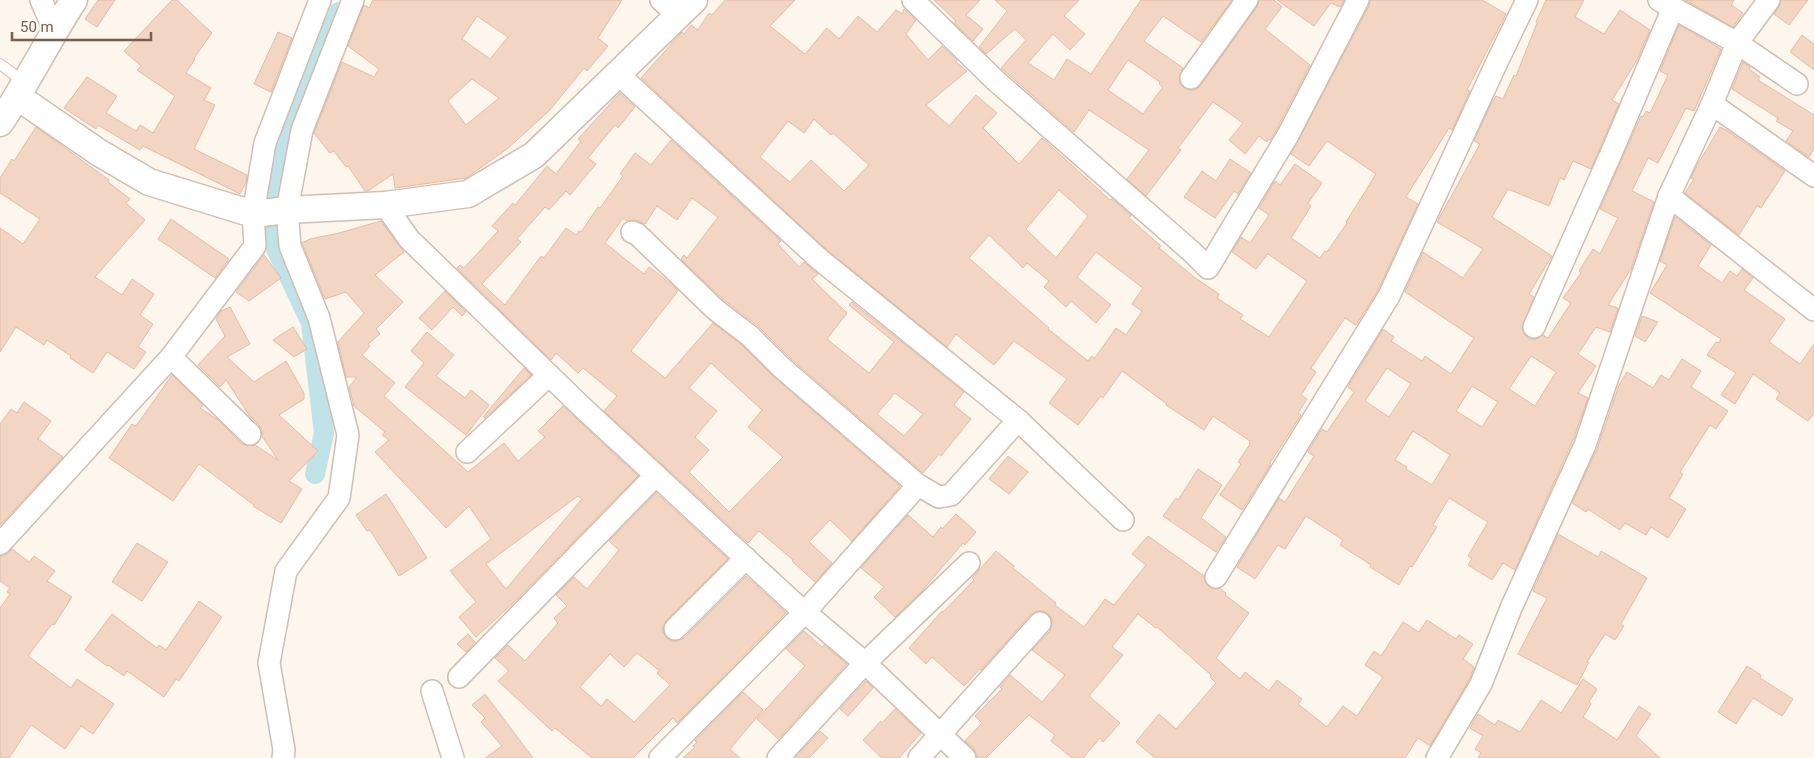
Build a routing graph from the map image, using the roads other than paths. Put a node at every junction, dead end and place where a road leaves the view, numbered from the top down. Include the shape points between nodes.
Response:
1 (41, 0) edge
2 (74, 0) edge
3 (320, 0) edge
4 (353, 0) edge
5 (913, 0) edge
6 (1247, 0) edge
7 (1358, 0) edge
8 (1528, 0) edge
9 (1769, 0) edge
10 (1666, 4) edge
11 (678, 5) edge
12 (54, 30) junction
13 (1737, 43) junction
14 (0, 64) edge
15 (618, 74) junction
16 (1191, 78) dead end
17 (1797, 84) dead end
18 (21, 90) junction
19 (1712, 104) junction
20 (0, 123) edge
21 (1814, 176) edge
22 (1669, 196) junction
23 (385, 205) junction
24 (287, 210) junction
25 (253, 214) junction
26 (632, 232) dead end
27 (1814, 310) edge
28 (1534, 327) dead end
29 (171, 357) junction
30 (549, 375) junction
31 (1018, 420) junction
32 (250, 434) dead end
33 (467, 452) dead end
34 (656, 475) junction
35 (918, 485) junction
36 (1123, 520) dead end
37 (0, 544) edge
38 (746, 558) junction
39 (969, 563) dead end
40 (1216, 577) dead end
41 (805, 612) junction
42 (1040, 624) dead end
43 (675, 629) dead end
44 (865, 663) junction
45 (459, 676) dead end
46 (432, 691) dead end
47 (941, 734) junction
48 (283, 758) edge
49 (453, 758) edge
50 (660, 758) edge
51 (778, 758) edge
52 (919, 758) edge
53 (965, 758) edge
54 (1437, 758) edge

1 - 12 street
2 - 12 street
3 - 25 street via 265,143
4 - 24 street via 302,130
5 - 7 street via 995,80 1208,268 1288,135
6 - 16 street
8 - 40 street via 1389,296
9 - 13 street
10 - 13 street
10 - 28 street via 1613,150
11 - 15 street
12 - 18 street
13 - 17 street
13 - 19 street
14 - 18 lane
15 - 23 street via 534,154 468,194
15 - 31 street via 818,258
18 - 20 street
18 - 25 street via 98,152 149,182
19 - 21 street
19 - 22 street
22 - 27 street
22 - 54 street via 1585,445 1480,684
23 - 24 street
23 - 30 street via 409,239
24 - 25 street
24 - 48 street via 290,246 319,318 348,435 339,498 286,571 269,663
25 - 29 street via 255,246
26 - 35 street via 716,310 750,336 781,367
29 - 32 street
29 - 37 street
30 - 33 street
30 - 34 street
31 - 35 street via 951,495 939,497
31 - 36 street
34 - 38 street
34 - 45 street
35 - 41 street
38 - 41 street
38 - 43 street
39 - 44 street
41 - 44 street
41 - 50 street
42 - 47 street
44 - 47 street
44 - 51 street
46 - 49 street
47 - 52 street
47 - 53 street

